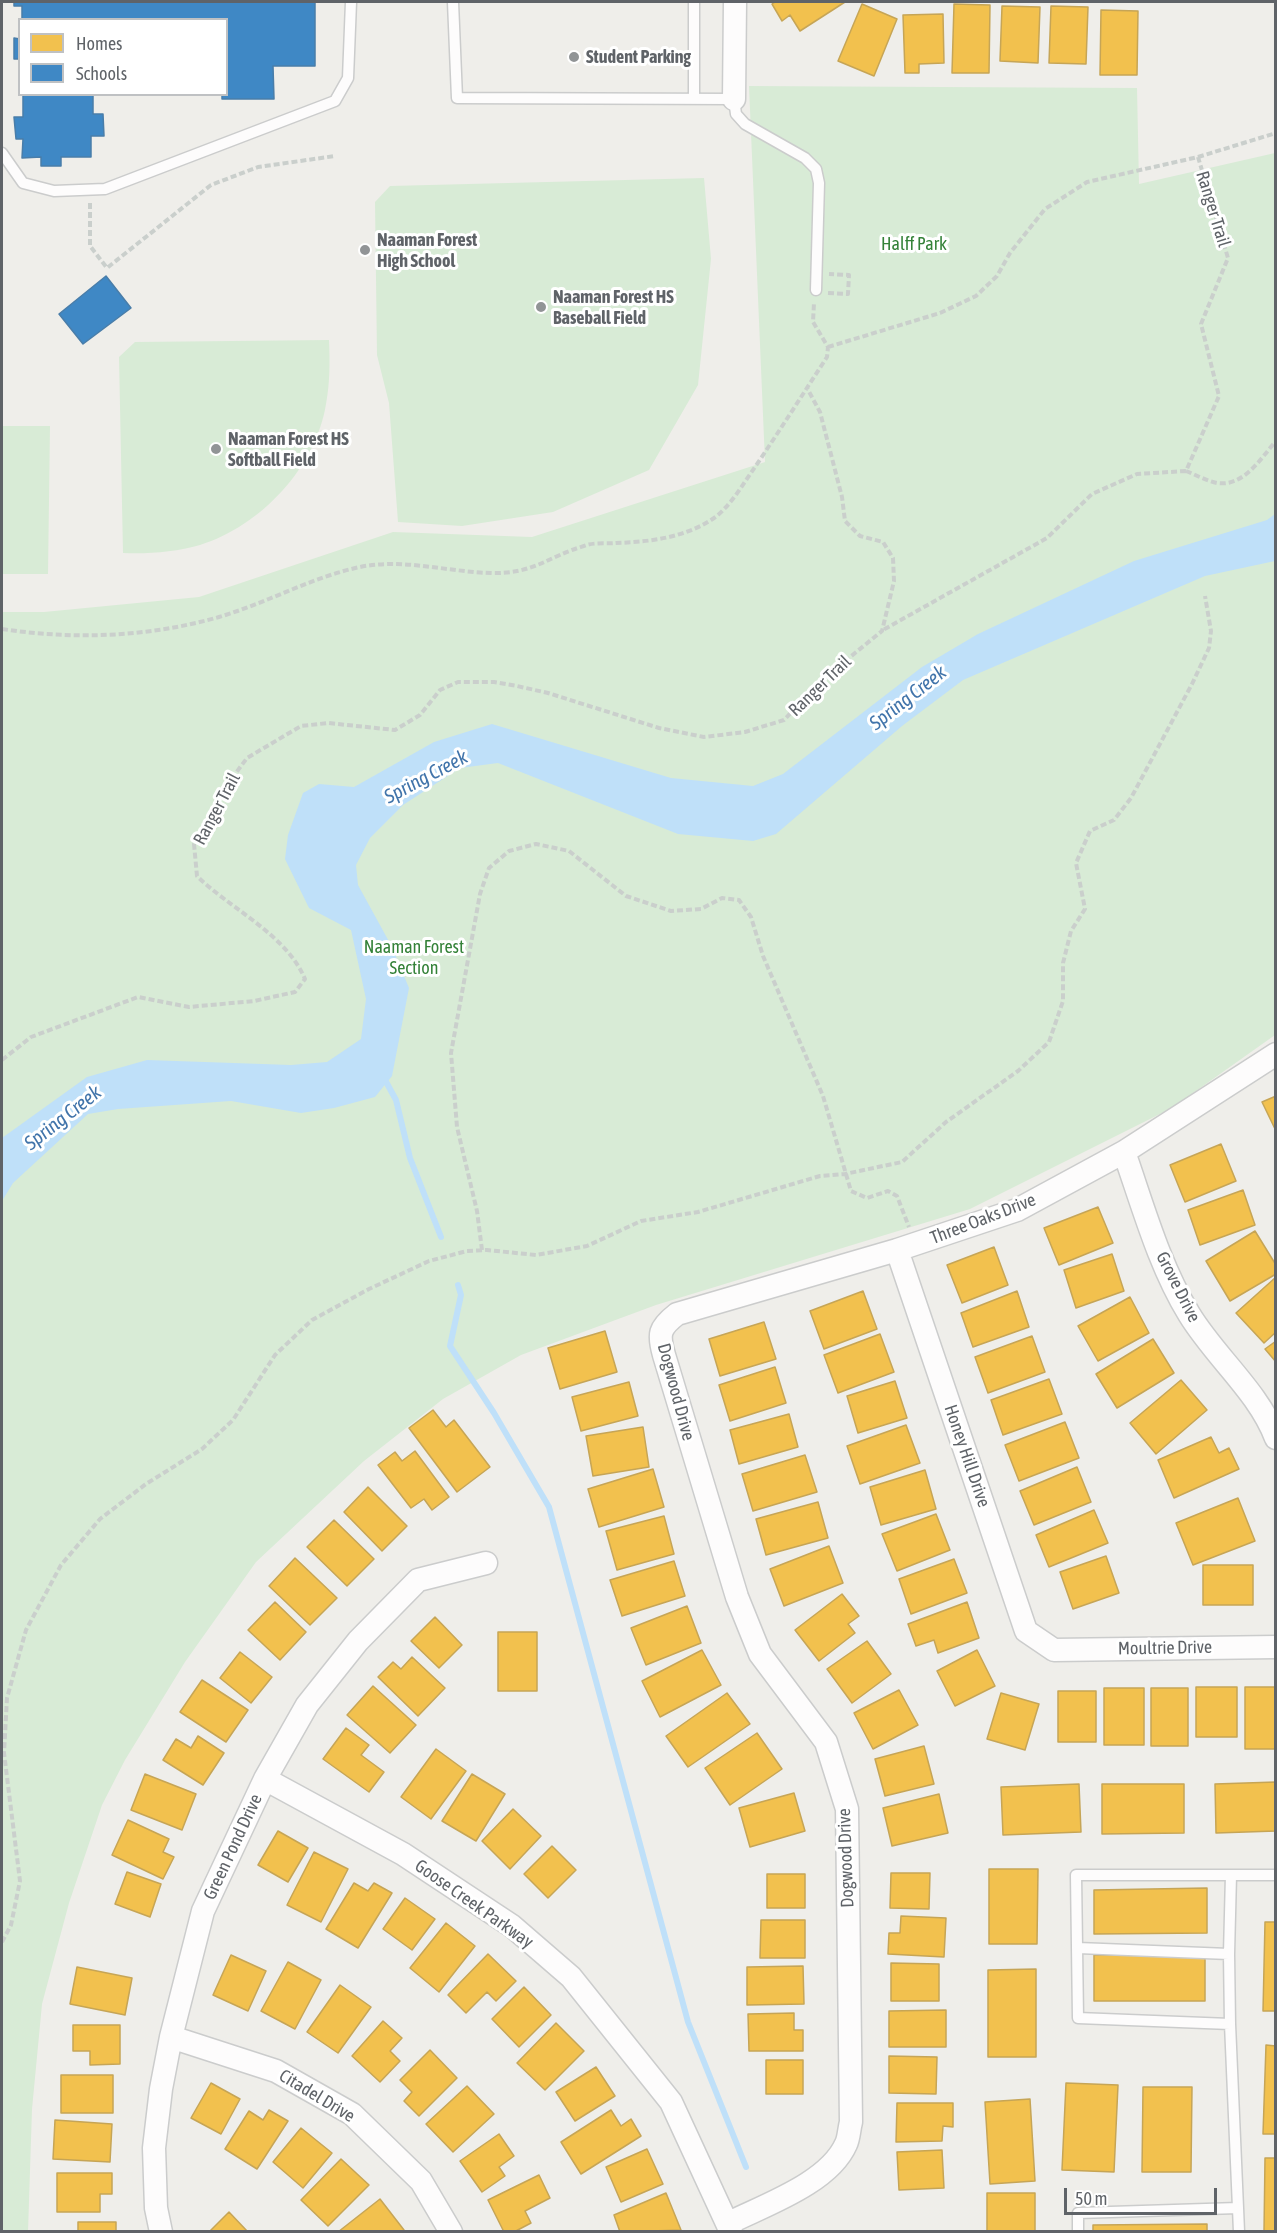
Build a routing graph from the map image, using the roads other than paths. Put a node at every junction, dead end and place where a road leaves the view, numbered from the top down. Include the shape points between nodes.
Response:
1 (351, 2) edge
2 (453, 2) edge
3 (694, 2) edge
4 (735, 2) edge
5 (694, 99) junction
6 (734, 99) junction
7 (2, 153) edge
8 (815, 292) road end
9 (1275, 1054) edge
10 (1124, 1152) junction
11 (897, 1250) junction
12 (664, 1324) joint
13 (1275, 1438) edge
14 (486, 1563) dead end
15 (1275, 1647) edge
16 (1054, 1650) joint
17 (265, 1779) junction
18 (1231, 1875) junction
19 (1275, 1875) edge
20 (1078, 1948) junction
21 (1230, 1954) junction
22 (1230, 2024) junction
23 (171, 2037) junction
24 (1238, 2208) junction
25 (730, 2228) edge
26 (161, 2232) edge
27 (452, 2232) edge
28 (1078, 2232) edge
29 (1239, 2232) edge

1 - 7 lane via 348,78 335,101 105,189 54,191 23,183
2 - 5 lane via 457,98
3 - 5 lane
4 - 6 street
5 - 6 lane
6 - 8 lane via 736,114 745,124 805,158 816,169 819,183
9 - 10 street, Three Oaks Drive
10 - 11 street, Three Oaks Drive via 1017,1210
10 - 13 street, Grove Drive via 1167,1271 1190,1315 1241,1381
11 - 12 street, Three Oaks Drive via 677,1314
11 - 16 street, Honey Hill Drive via 1026,1630
12 - 25 street, Dogwood Drive via 662,1348 737,1597 760,1654 826,1742 847,1809 851,2122 847,2143 836,2161 819,2176
14 - 17 street, Green Pond Drive via 418,1580 358,1641 307,1705
15 - 16 street, Moultrie Drive
17 - 23 street, Green Pond Drive via 203,1911
17 - 25 street, Goose Creek Parkway via 403,1854 512,1926 571,1977 670,2102
18 - 19 lane
18 - 20 lane via 1076,1875
18 - 21 lane
20 - 21 lane
20 - 22 lane via 1078,2018
21 - 22 lane
22 - 24 lane
23 - 26 street, Green Pond Drive via 154,2148
23 - 27 street, Citadel Drive via 276,2071 352,2114 421,2181
24 - 28 lane via 1078,2212
24 - 29 lane

